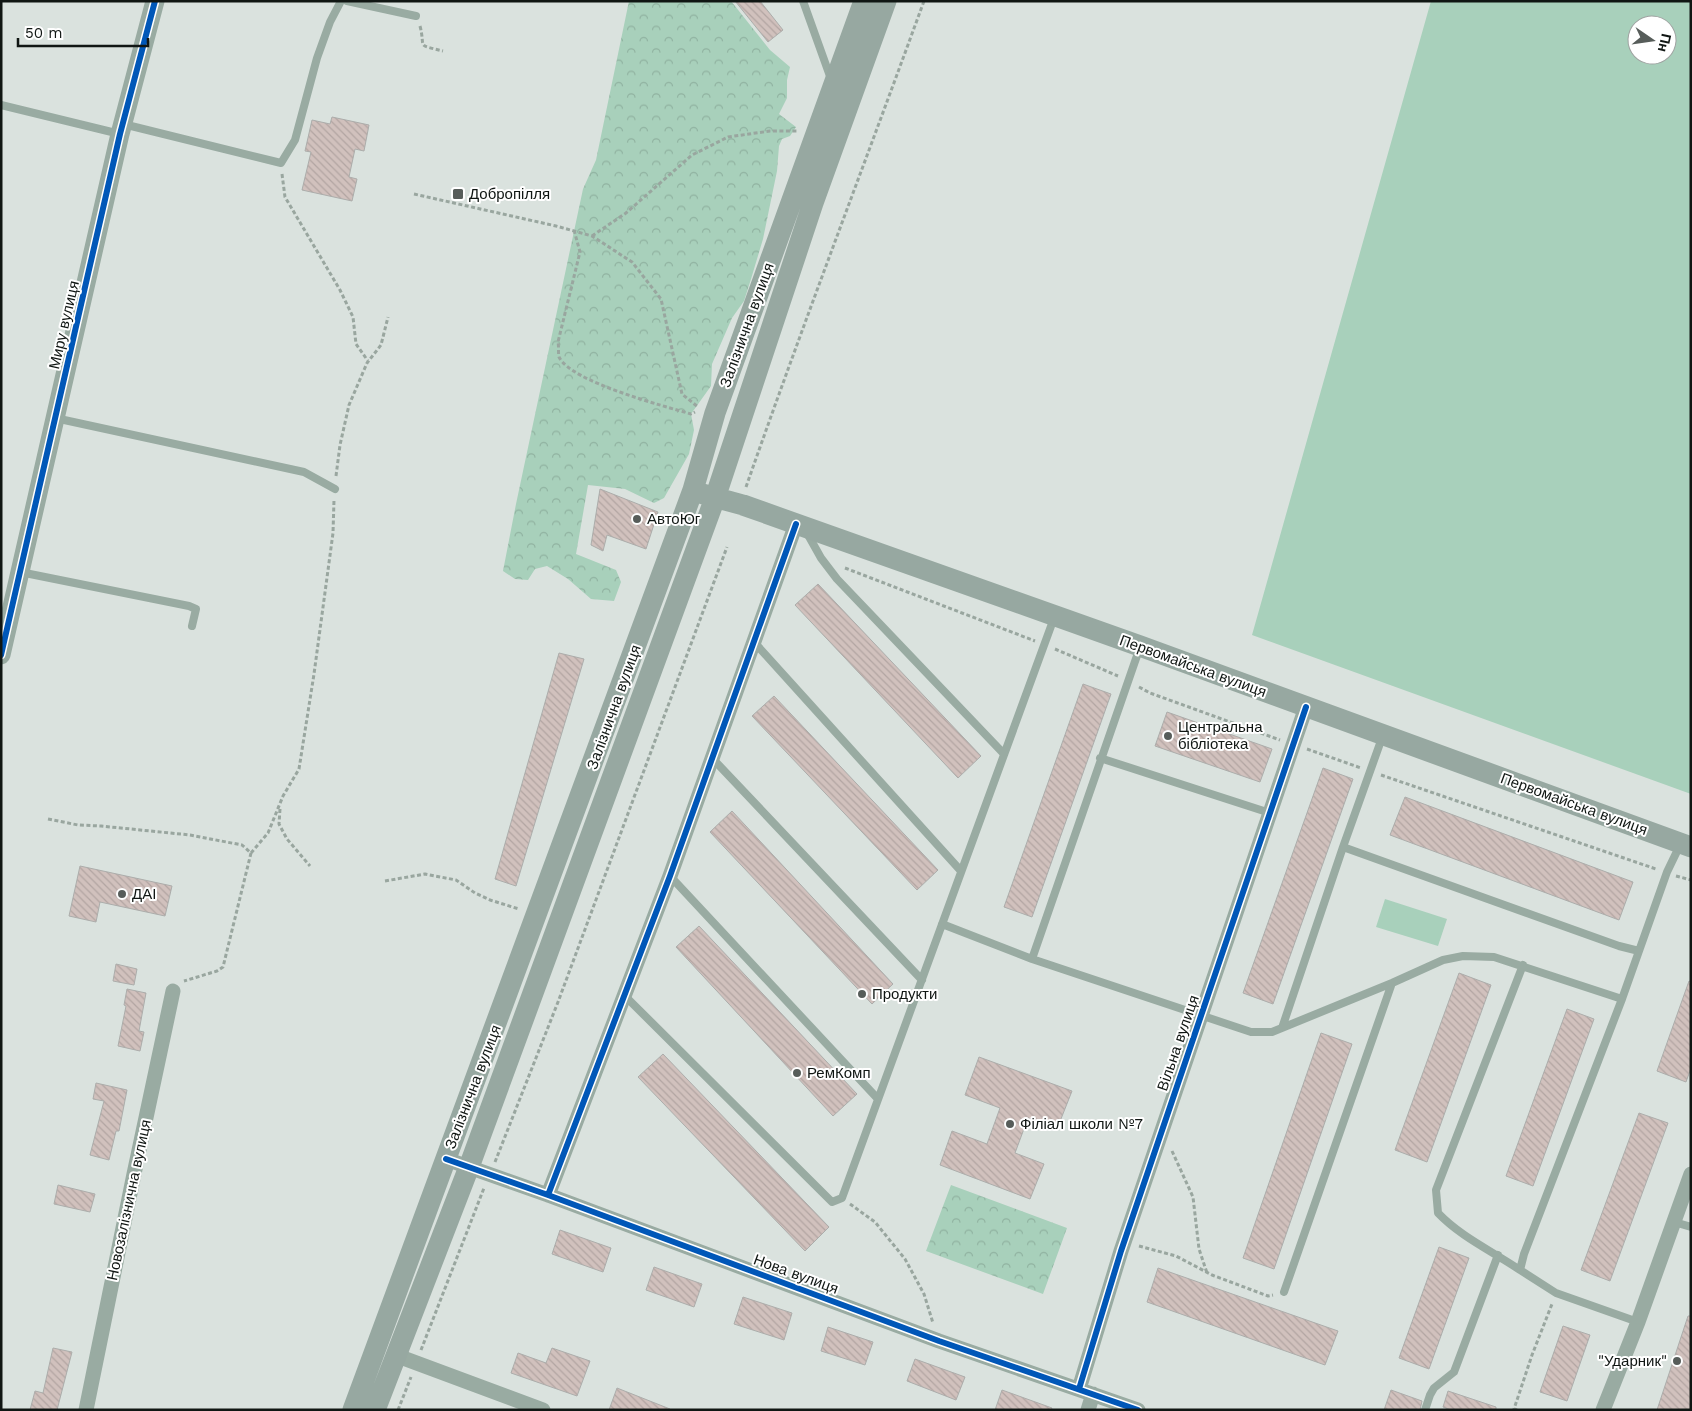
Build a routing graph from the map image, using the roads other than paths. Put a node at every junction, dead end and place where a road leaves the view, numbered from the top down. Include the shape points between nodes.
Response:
1 (155, 1) edge
2 (341, 1) edge
3 (347, 1) edge
4 (803, 1) edge
5 (864, 1) edge
6 (886, 1) edge
7 (416, 16) road end
8 (833, 86) junction
9 (1, 106) edge
10 (122, 129) junction
11 (55, 418) junction
12 (335, 489) road end
13 (694, 490) junction
14 (715, 498) junction
15 (800, 526) junction
16 (20, 572) junction
17 (1055, 616) junction
18 (192, 626) dead end
19 (754, 642) junction
20 (1140, 646) junction
21 (1, 655) edge
22 (1306, 707) junction
23 (1384, 735) junction
24 (1004, 754) junction
25 (1100, 758) junction
26 (713, 759) junction
27 (1270, 813) junction
28 (1686, 845) edge
29 (1343, 847) junction
30 (961, 872) junction
31 (670, 876) junction
32 (942, 924) junction
33 (1639, 951) junction
34 (1032, 959) junction
35 (1523, 965) junction
36 (922, 980) junction
37 (1392, 983) junction
38 (173, 991) road end
39 (625, 996) junction
40 (1622, 999) junction
41 (1201, 1016) junction
42 (1282, 1028) junction
43 (878, 1099) junction
44 (446, 1159) junction
45 (468, 1167) junction
46 (1691, 1174) edge
47 (548, 1195) junction
48 (1674, 1222) junction
49 (1691, 1227) edge
50 (1498, 1255) junction
51 (1520, 1270) junction
52 (1284, 1292) road end
53 (1638, 1322) junction
54 (395, 1355) junction
55 (1079, 1389) junction
56 (1093, 1394) junction
57 (86, 1410) edge
58 (353, 1410) edge
59 (374, 1410) edge
60 (543, 1410) edge
61 (1088, 1410) edge
62 (1138, 1410) edge
63 (1425, 1410) edge
64 (1604, 1410) edge

1 - 10 street, Миру вулиця
2 - 10 lane via 317,58 295,140 281,163
3 - 7 lane
4 - 8 lane
5 - 8 main road, Залізнична вулиця
6 - 14 main road, Залізнична вулиця via 813,203
8 - 13 main road, Залізнична вулиця via 715,413
9 - 10 lane
10 - 11 street, Миру вулиця
11 - 12 lane via 304,472
11 - 16 street, Миру вулиця
13 - 14 main road, Первомайська вулиця
13 - 44 main road, Залізнична вулиця
14 - 15 main road, Первомайська вулиця
14 - 45 main road, Залізнична вулиця
15 - 17 main road, Первомайська вулиця
15 - 19 street
15 - 24 lane via 837,579
16 - 18 lane via 189,606 196,609
16 - 21 street, Миру вулиця
17 - 20 main road, Первомайська вулиця
17 - 24 lane
19 - 26 street
19 - 30 lane
20 - 22 main road, Первомайська вулиця
20 - 25 lane
22 - 23 main road, Первомайська вулиця
22 - 27 street, Вільна вулиця
23 - 28 main road, Первомайська вулиця
23 - 29 lane
24 - 30 lane
25 - 27 lane
25 - 34 lane
26 - 31 street
26 - 36 lane
27 - 41 street, Вільна вулиця
28 - 33 lane via 1667,872
29 - 33 lane
29 - 42 lane
30 - 32 lane
31 - 39 street
31 - 43 lane
32 - 34 lane
32 - 36 lane
33 - 40 lane
34 - 41 lane
35 - 37 lane via 1494,957 1464,956 1443,960
35 - 40 lane
35 - 50 lane via 1436,1190 1438,1213 1466,1237
36 - 43 lane
37 - 42 lane
37 - 52 lane
38 - 57 street, Новозалізнична вулиця
39 - 43 lane via 832,1202 842,1198
39 - 47 street
40 - 51 lane
41 - 42 lane via 1251,1032 1272,1032
41 - 55 street, Вільна вулиця
44 - 45 street, Нова вулиця
44 - 58 main road, Залізнична вулиця
45 - 47 street, Нова вулиця
45 - 54 main road, Залізнична вулиця
46 - 48 street
47 - 55 street, Нова вулиця
48 - 49 lane
48 - 53 street
50 - 51 lane
50 - 63 lane via 1454,1372 1434,1388
51 - 53 lane via 1556,1293
53 - 64 street
54 - 59 main road, Залізнична вулиця
54 - 60 street
55 - 56 street, Нова вулиця
56 - 61 street
56 - 62 street, Нова вулиця

